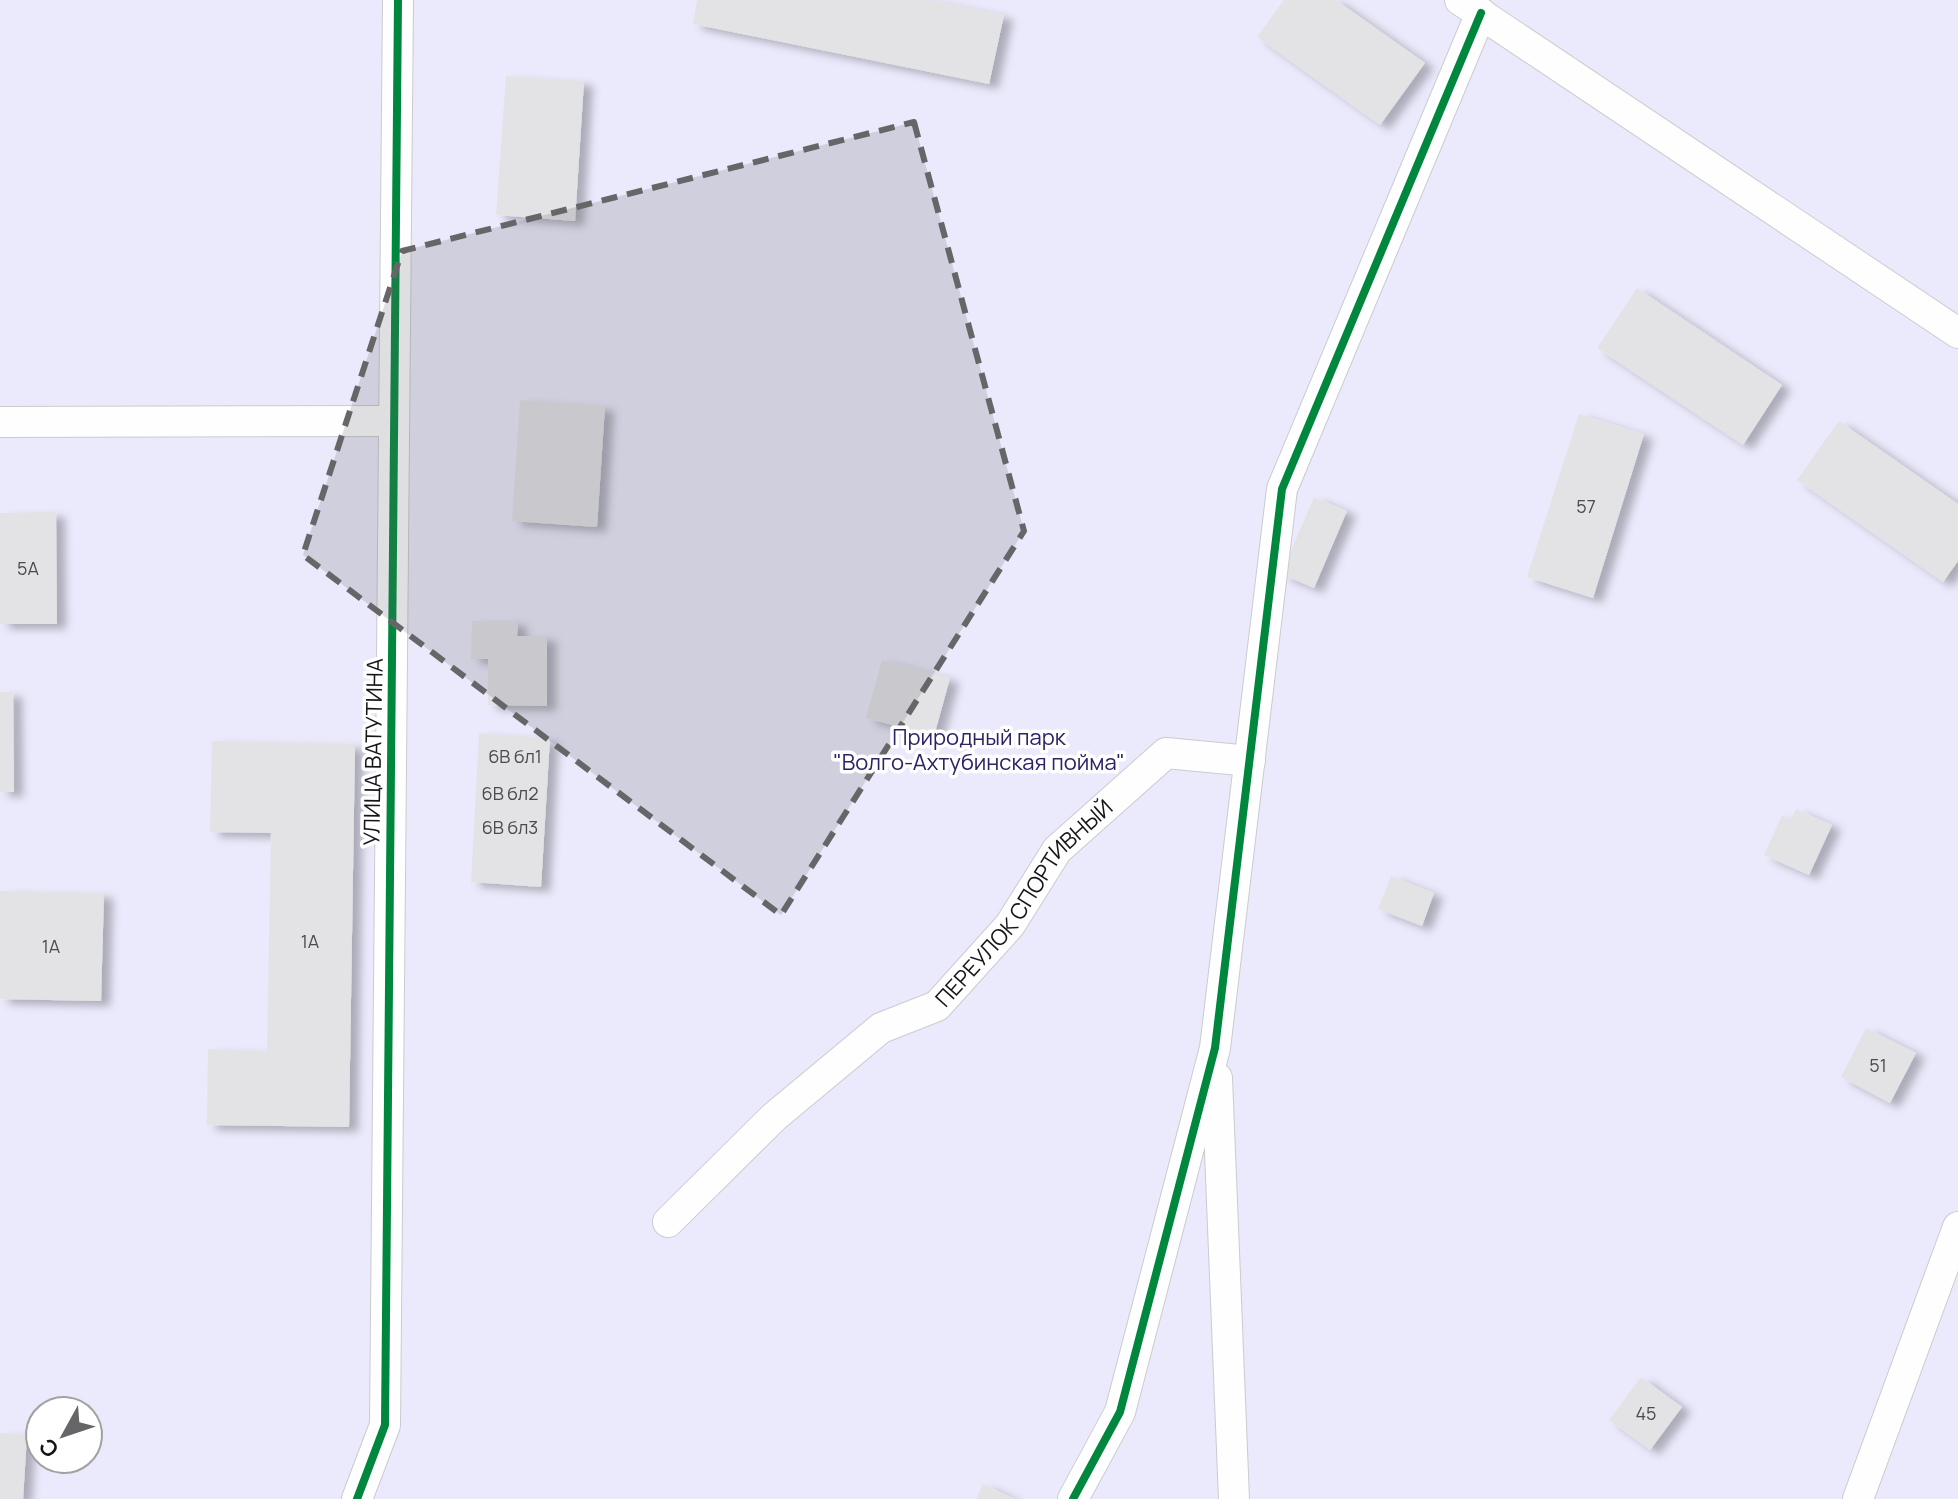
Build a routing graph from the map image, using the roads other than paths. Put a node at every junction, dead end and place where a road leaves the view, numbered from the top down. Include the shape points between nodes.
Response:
1 (398, 0) edge
2 (1470, 6) edge
3 (1958, 333) edge
4 (394, 421) junction
5 (0, 422) edge
6 (1250, 761) junction
7 (1215, 1048) junction
8 (668, 1222) dead end
9 (1958, 1227) edge
10 (357, 1499) edge
11 (1073, 1499) edge
12 (1234, 1499) edge
13 (1858, 1499) edge

1 - 4 street, УЛИЦА ВАТУТИНА
2 - 3 street
2 - 6 street via 1282,489
4 - 5 street
4 - 10 street, УЛИЦА ВАТУТИНА via 385,1425
6 - 7 street
6 - 8 street, ПЕРЕУЛОК СПОРТИВНЫЙ via 1166,753 1057,850 1010,925 937,1006 881,1028 774,1117
7 - 11 street via 1120,1412
7 - 12 street
9 - 13 street

